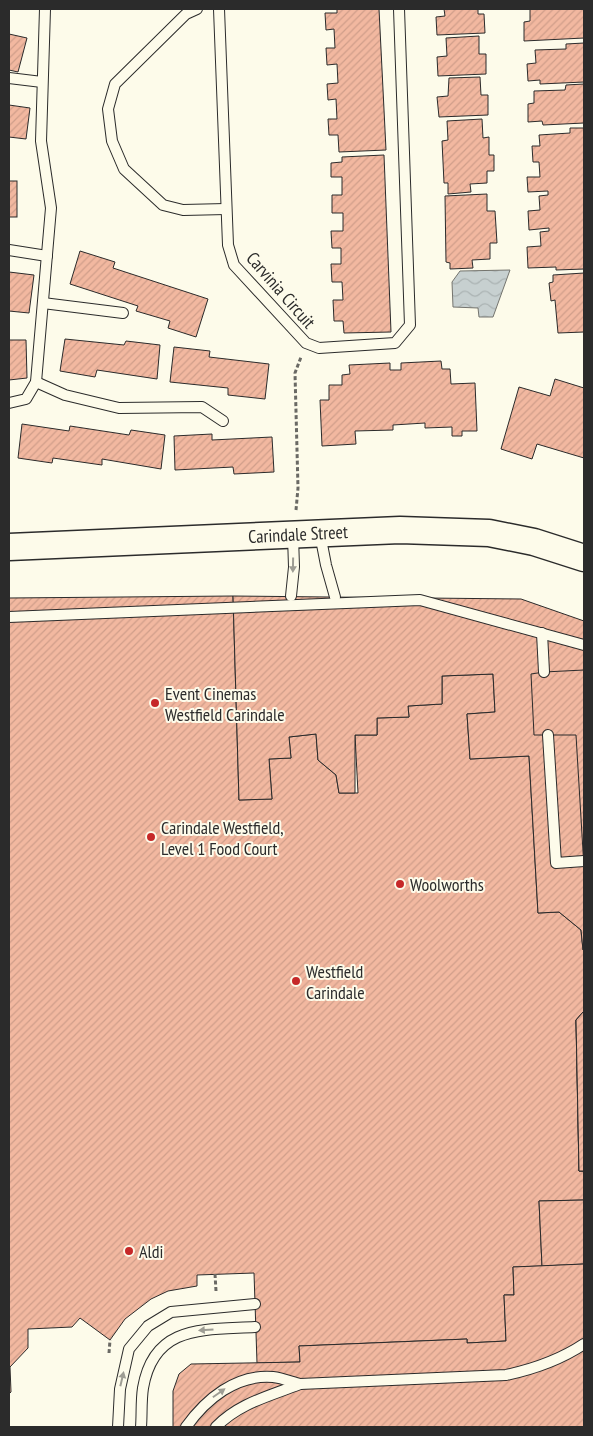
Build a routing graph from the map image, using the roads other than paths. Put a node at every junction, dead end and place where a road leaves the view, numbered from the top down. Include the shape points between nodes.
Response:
1 (45, 9) edge
2 (197, 9) edge
3 (219, 9) edge
4 (400, 9) edge
5 (9, 78) edge
6 (42, 82) junction
7 (226, 209) junction
8 (9, 250) edge
9 (47, 256) junction
10 (43, 303) junction
11 (123, 313) dead end
12 (36, 382) junction
13 (9, 403) edge
14 (223, 421) dead end
15 (320, 533) junction
16 (293, 535) junction
17 (9, 547) edge
18 (584, 558) edge
19 (292, 596) dead end
20 (335, 597) dead end
21 (9, 617) edge
22 (542, 633) junction
23 (584, 645) edge
24 (544, 672) dead end
25 (548, 735) dead end
26 (584, 861) edge
27 (254, 1304) dead end
28 (255, 1327) dead end
29 (584, 1344) edge
30 (300, 1384) junction
31 (118, 1427) edge
32 (141, 1427) edge
33 (186, 1427) edge
34 (216, 1427) edge

1 - 6 lane
2 - 7 lane via 186,14 114,84 108,110 112,141 124,168 163,205 183,210
3 - 7 lane, Carvinia Circuit
4 - 7 lane, Carvinia Circuit via 410,325 395,343 319,348 306,343 234,265 228,245
5 - 6 lane
6 - 9 lane via 40,141 51,208
8 - 9 lane
9 - 10 lane
10 - 11 lane
10 - 12 lane
12 - 13 lane via 26,399
12 - 14 lane via 65,395 119,408 202,408
15 - 16 street, Carindale Street
15 - 18 street, Carindale Street via 400,530 489,533 534,542
15 - 20 lane
16 - 17 street, Carindale Street
16 -> 19 lane
21 - 22 lane via 420,600
22 - 23 lane
22 - 24 lane
25 - 26 lane via 556,862
31 -> 27 lane via 120,1389 129,1349 148,1326 171,1312
28 -> 32 lane via 201,1330 183,1334 165,1345 152,1360 143,1388
29 - 30 lane via 534,1369 506,1375
33 -> 30 lane via 213,1397 245,1380 274,1377
30 - 34 lane via 239,1408

